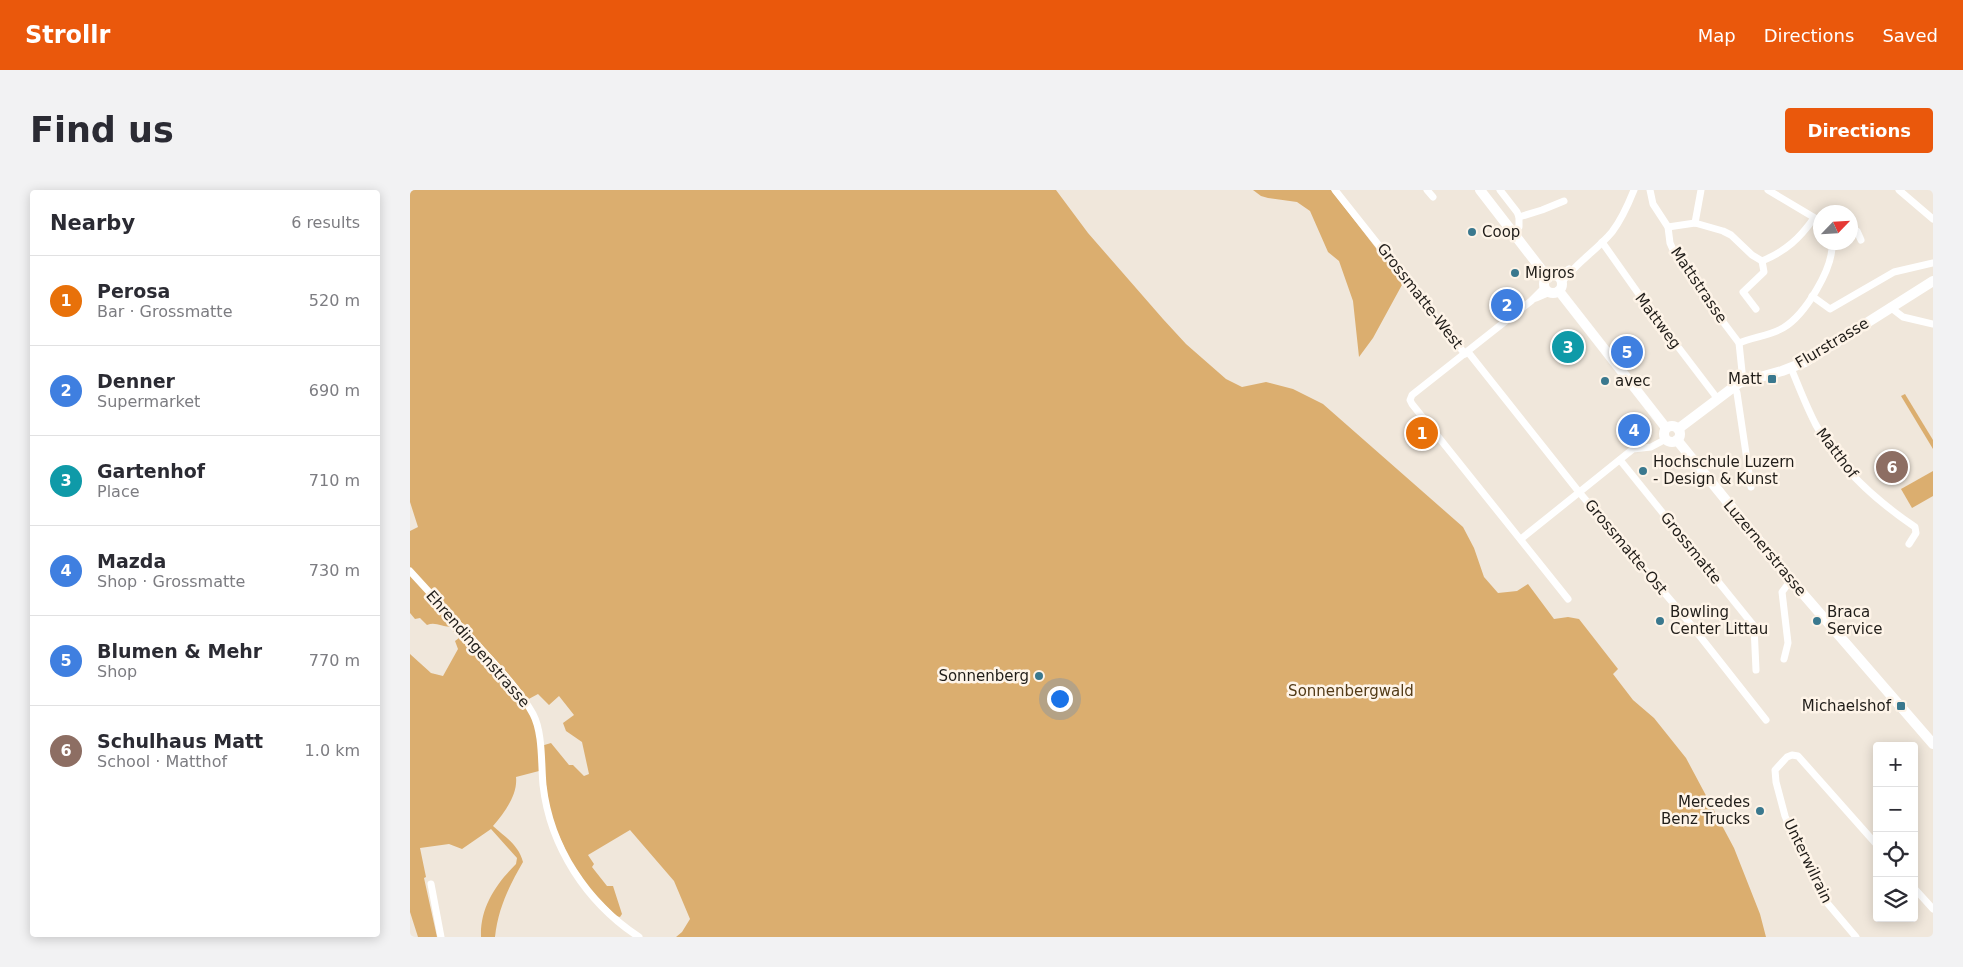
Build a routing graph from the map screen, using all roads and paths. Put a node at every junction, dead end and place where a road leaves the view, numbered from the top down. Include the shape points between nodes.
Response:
1 (1335, 190) edge
2 (1427, 190) edge
3 (1480, 190) edge
4 (1500, 190) edge
5 (1634, 190) edge
6 (1650, 190) edge
7 (1701, 190) edge
8 (1768, 190) edge
9 (1899, 190) edge
10 (1433, 198) dead end
11 (1564, 201) dead end
12 (1519, 217) junction
13 (1813, 217) edge
14 (1933, 219) edge
15 (1695, 223) junction
16 (1813, 223) edge
17 (1668, 227) junction
18 (1512, 232) junction
19 (1858, 233) edge
20 (1861, 240) dead end
21 (1602, 242) junction
22 (1831, 250) edge
23 (1762, 261) junction
24 (1933, 263) edge
25 (1933, 281) edge
26 (1553, 284) junction
27 (1812, 296) junction
28 (1890, 307) junction
29 (1756, 309) dead end
30 (1933, 324) edge
31 (1738, 343) junction
32 (1467, 353) junction
33 (1791, 368) junction
34 (1739, 384) junction
35 (1717, 398) junction
36 (1666, 428) junction
37 (1678, 429) junction
38 (1666, 439) junction
39 (1677, 440) junction
40 (1620, 460) junction
41 (1751, 487) dead end
42 (1579, 492) junction
43 (1521, 539) junction
44 (1909, 544) dead end
45 (410, 571) edge
46 (1791, 580) junction
47 (1568, 598) dead end
48 (1784, 659) dead end
49 (1756, 670) dead end
50 (1766, 720) dead end
51 (1933, 744) edge
52 (1873, 840) edge
53 (431, 884) dead end
54 (1918, 892) edge
55 (1933, 909) edge
56 (441, 937) edge
57 (638, 937) edge
58 (1856, 937) edge

1 - 32 street, Grossmatte-West
2 - 10 street
3 - 18 main road
4 - 12 street
5 - 21 street via 1622,218
6 - 17 street, Mattstrasse via 1653,204
7 - 15 street
8 - 13 street
9 - 14 street
11 - 12 street
12 - 18 street via 1519,226
15 - 17 street
15 - 23 street via 1724,231
16 - 23 street via 1792,244
17 - 31 street, Mattstrasse via 1675,254
18 - 26 main road
19 - 20 street
21 - 26 street
21 - 35 street, Mattweg
22 - 27 street via 1830,263
23 - 29 street via 1764,272 1743,292
24 - 27 street via 1882,277 1830,308
25 - 28 main road, Flurstrasse
26 - 32 street
26 - 36 main road
27 - 31 street via 1781,329
28 - 30 street via 1903,317
28 - 33 main road, Flurstrasse via 1814,357
31 - 34 street, Mattstrasse
32 - 42 street
32 - 43 street via 1412,395 1410,400
33 - 34 main road, Flurstrasse
33 - 44 street, Matthof via 1833,453 1884,506 1915,527 1916,533
34 - 35 main road, Flurstrasse
34 - 41 street, Mattstrasse
35 - 37 main road, Flurstrasse
36 - 37 main road via 1674,426
36 - 38 main road
37 - 39 main road
38 - 39 main road
38 - 40 street via 1651,447 1633,449
39 - 46 main road, Luzernerstrasse
40 - 42 street
40 - 49 street, Grossmatte via 1754,626
42 - 43 street
42 - 50 street, Grossmatte-Ost via 1684,616
43 - 47 street
45 - 57 street, Ehrendingenstrasse via 498,669 534,715 540,742 545,804 557,840 580,882
46 - 48 street via 1782,592 1788,643
46 - 51 main road, Luzernerstrasse
52 - 58 street, Unterwilrain via 1801,758 1792,755 1777,766 1775,774 1790,830 1823,898
53 - 56 street
54 - 55 street

